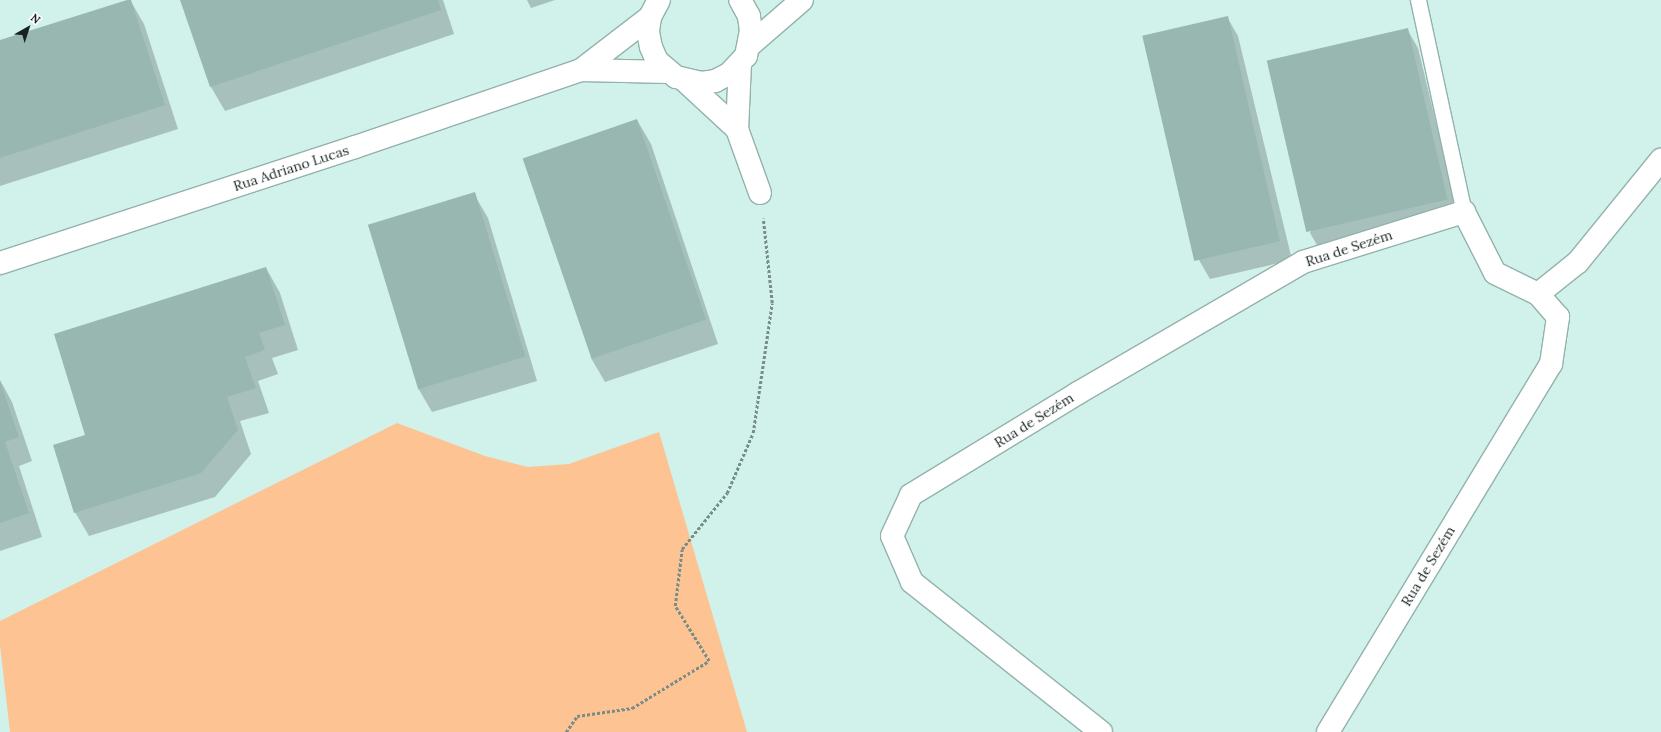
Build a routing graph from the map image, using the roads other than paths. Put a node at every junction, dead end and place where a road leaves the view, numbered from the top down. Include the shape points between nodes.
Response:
1 (740, 0) edge
2 (802, 0) edge
3 (1418, 0) edge
4 (655, 8) edge
5 (745, 55) junction
6 (581, 70) junction
7 (676, 76) junction
8 (737, 129) junction
9 (1661, 160) edge
10 (760, 193) road end
11 (1464, 212) junction
12 (0, 263) edge
13 (1538, 294) junction
14 (1101, 732) edge
15 (1328, 732) edge

1 - 5 street via 749,16 751,31
2 - 5 street
3 - 11 lane
4 - 6 street, Rua Adriano Lucas
4 - 7 street via 648,32 651,47 657,60
5 - 7 street, Rua Adriano Lucas via 729,74 715,81 700,83
5 - 8 street
6 - 7 street, Rua Adriano Lucas
6 - 12 street, Rua Adriano Lucas via 355,148
7 - 8 street
8 - 10 street
9 - 13 street via 1578,262
11 - 13 street via 1495,273
11 - 14 street, Rua de Sezém via 1303,262 1078,393 911,495 892,536 912,582
13 - 15 street, Rua de Sezém via 1558,317 1551,364

